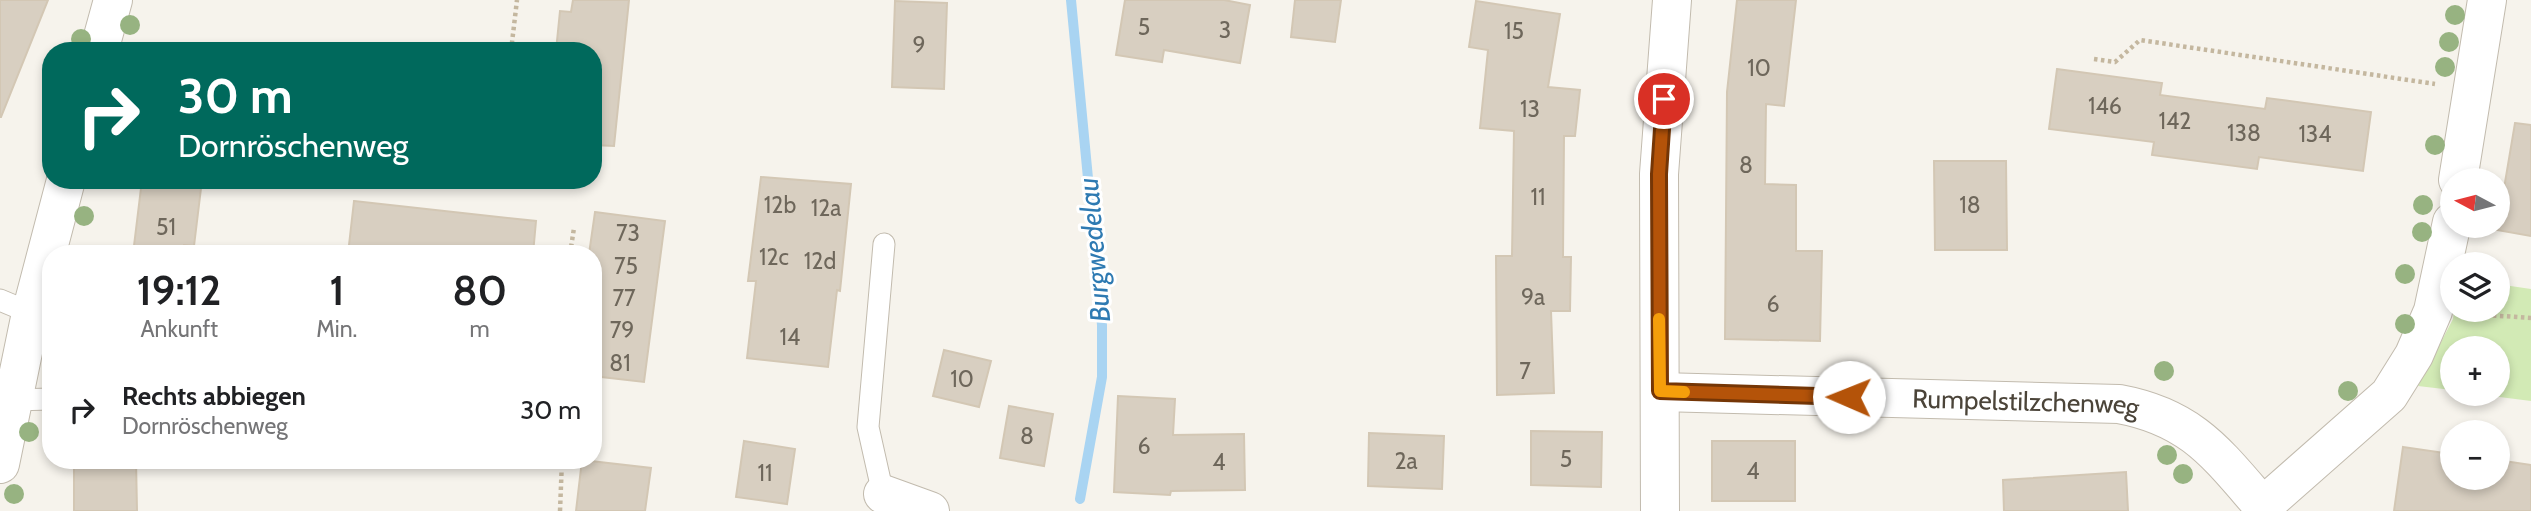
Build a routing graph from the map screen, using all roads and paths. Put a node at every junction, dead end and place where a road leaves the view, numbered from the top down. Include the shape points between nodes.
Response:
1 (113, 0) edge
2 (517, 0) edge
3 (1672, 0) edge
4 (2487, 0) edge
5 (101, 42) edge
6 (512, 42) edge
7 (2094, 59) dead end
8 (2473, 89) junction
9 (2460, 168) edge
10 (62, 189) edge
11 (574, 228) dead end
12 (2449, 238) edge
13 (884, 244) dead end
14 (571, 245) edge
15 (16, 306) edge
16 (2433, 311) junction
17 (2531, 318) edge
18 (1660, 391) junction
19 (42, 399) edge
20 (12, 400) junction
21 (0, 464) edge
22 (561, 469) edge
23 (883, 494) joint
24 (2265, 508) edge
25 (559, 511) edge
26 (930, 511) edge
27 (1660, 511) edge

1 - 5 street
2 - 6 path
3 - 18 street via 1659,174
4 - 8 street
7 - 8 path via 2115,62 2140,40
8 - 9 street
10 - 15 street
11 - 14 path
12 - 16 street
13 - 23 lane via 868,427
15 - 20 street
16 - 17 path
16 - 24 street via 2414,355 2389,395
18 - 24 street, Rumpelstilzchenweg via 2119,404 2151,410 2207,443
18 - 27 street
19 - 20 lane
20 - 21 street
22 - 25 path
23 - 26 street

